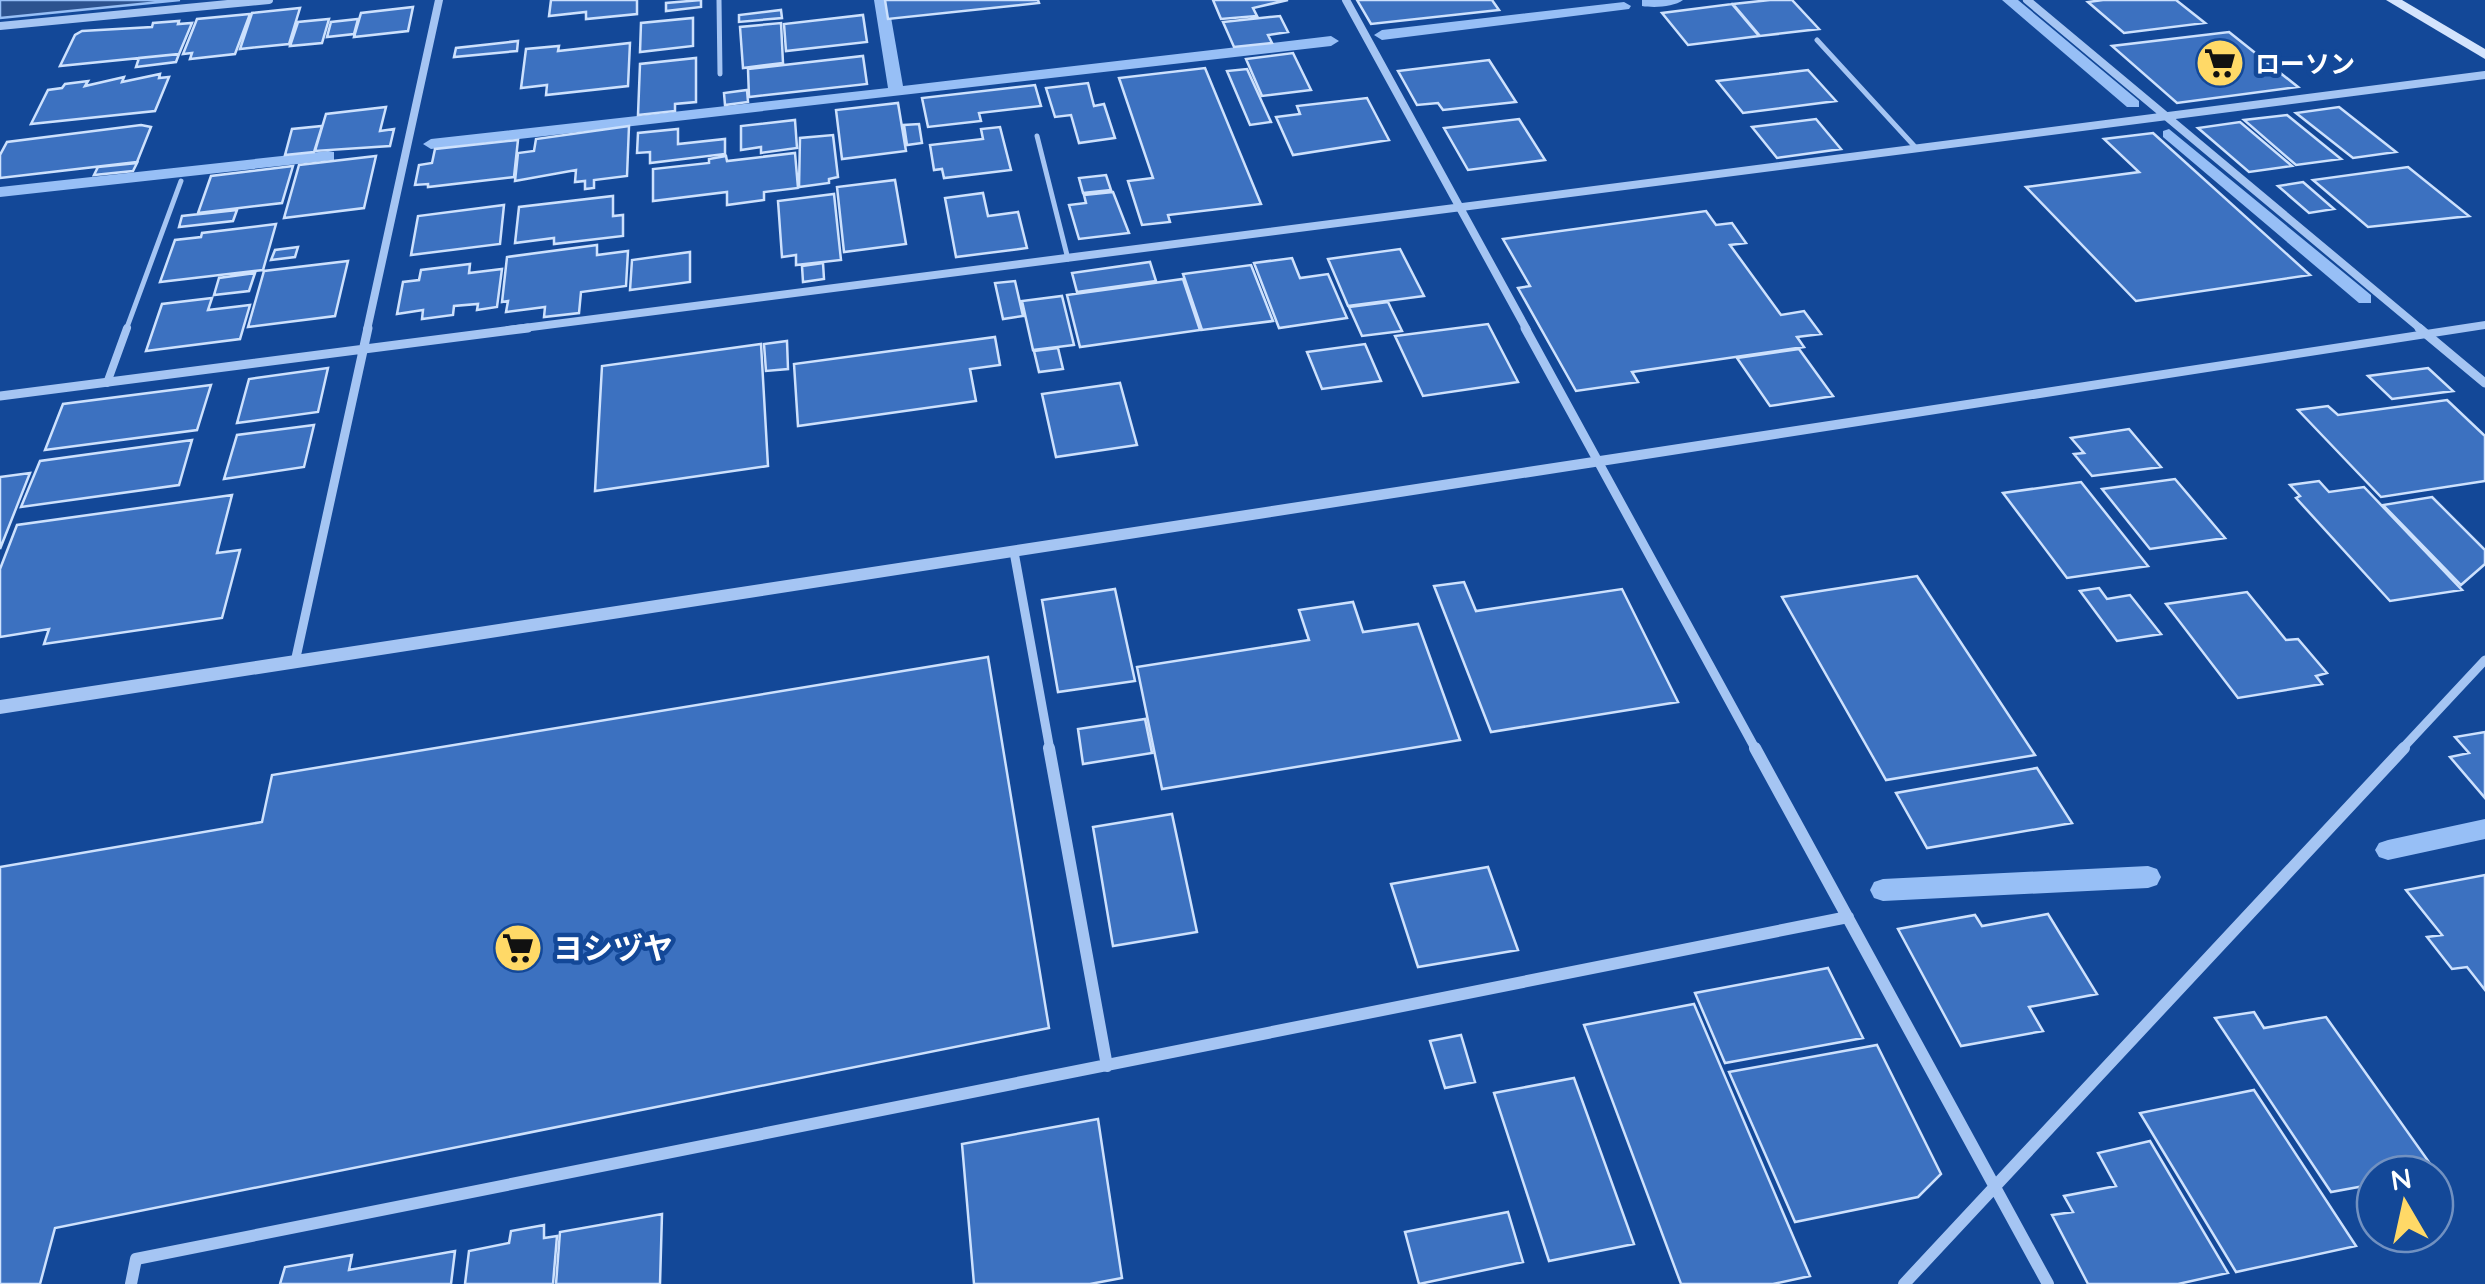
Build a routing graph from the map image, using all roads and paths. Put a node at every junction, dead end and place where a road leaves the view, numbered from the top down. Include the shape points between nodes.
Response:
1 (269, 0) edge
2 (438, 0) edge
3 (719, 0) edge
4 (1346, 0) edge
5 (2027, 0) edge
6 (2393, 0) edge
7 (0, 26) edge
8 (1816, 40) dead end
9 (2485, 55) edge
10 (720, 74) dead end
11 (2485, 76) edge
12 (2166, 116) junction
13 (1037, 136) dead end
14 (1917, 149) junction
15 (181, 181) dead end
16 (1460, 208) junction
17 (1068, 258) junction
18 (2485, 325) edge
19 (2427, 334) junction
20 (363, 350) junction
21 (107, 383) junction
22 (2485, 383) edge
23 (0, 396) edge
24 (1600, 462) junction
25 (1014, 552) junction
26 (2485, 660) edge
27 (295, 662) junction
28 (0, 707) edge
29 (1848, 917) junction
30 (1107, 1066) junction
31 (1995, 1188) junction
32 (132, 1284) edge
33 (1904, 1284) edge
34 (2048, 1284) edge

1 - 7 street
2 - 20 street
3 - 10 lane
4 - 16 street
5 - 12 street
6 - 9 main road
8 - 14 lane
11 - 12 street
12 - 14 street
12 - 19 street
13 - 17 lane
14 - 16 street
15 - 21 lane
16 - 17 street
16 - 24 street
17 - 20 street
18 - 19 street
19 - 22 street
19 - 24 street
20 - 21 street
20 - 27 street
21 - 23 street
24 - 25 street
24 - 29 street
25 - 27 street
25 - 30 street
26 - 31 street
27 - 28 street
29 - 30 street
29 - 31 street
30 - 32 street via 136,1259
31 - 33 street
31 - 34 street

